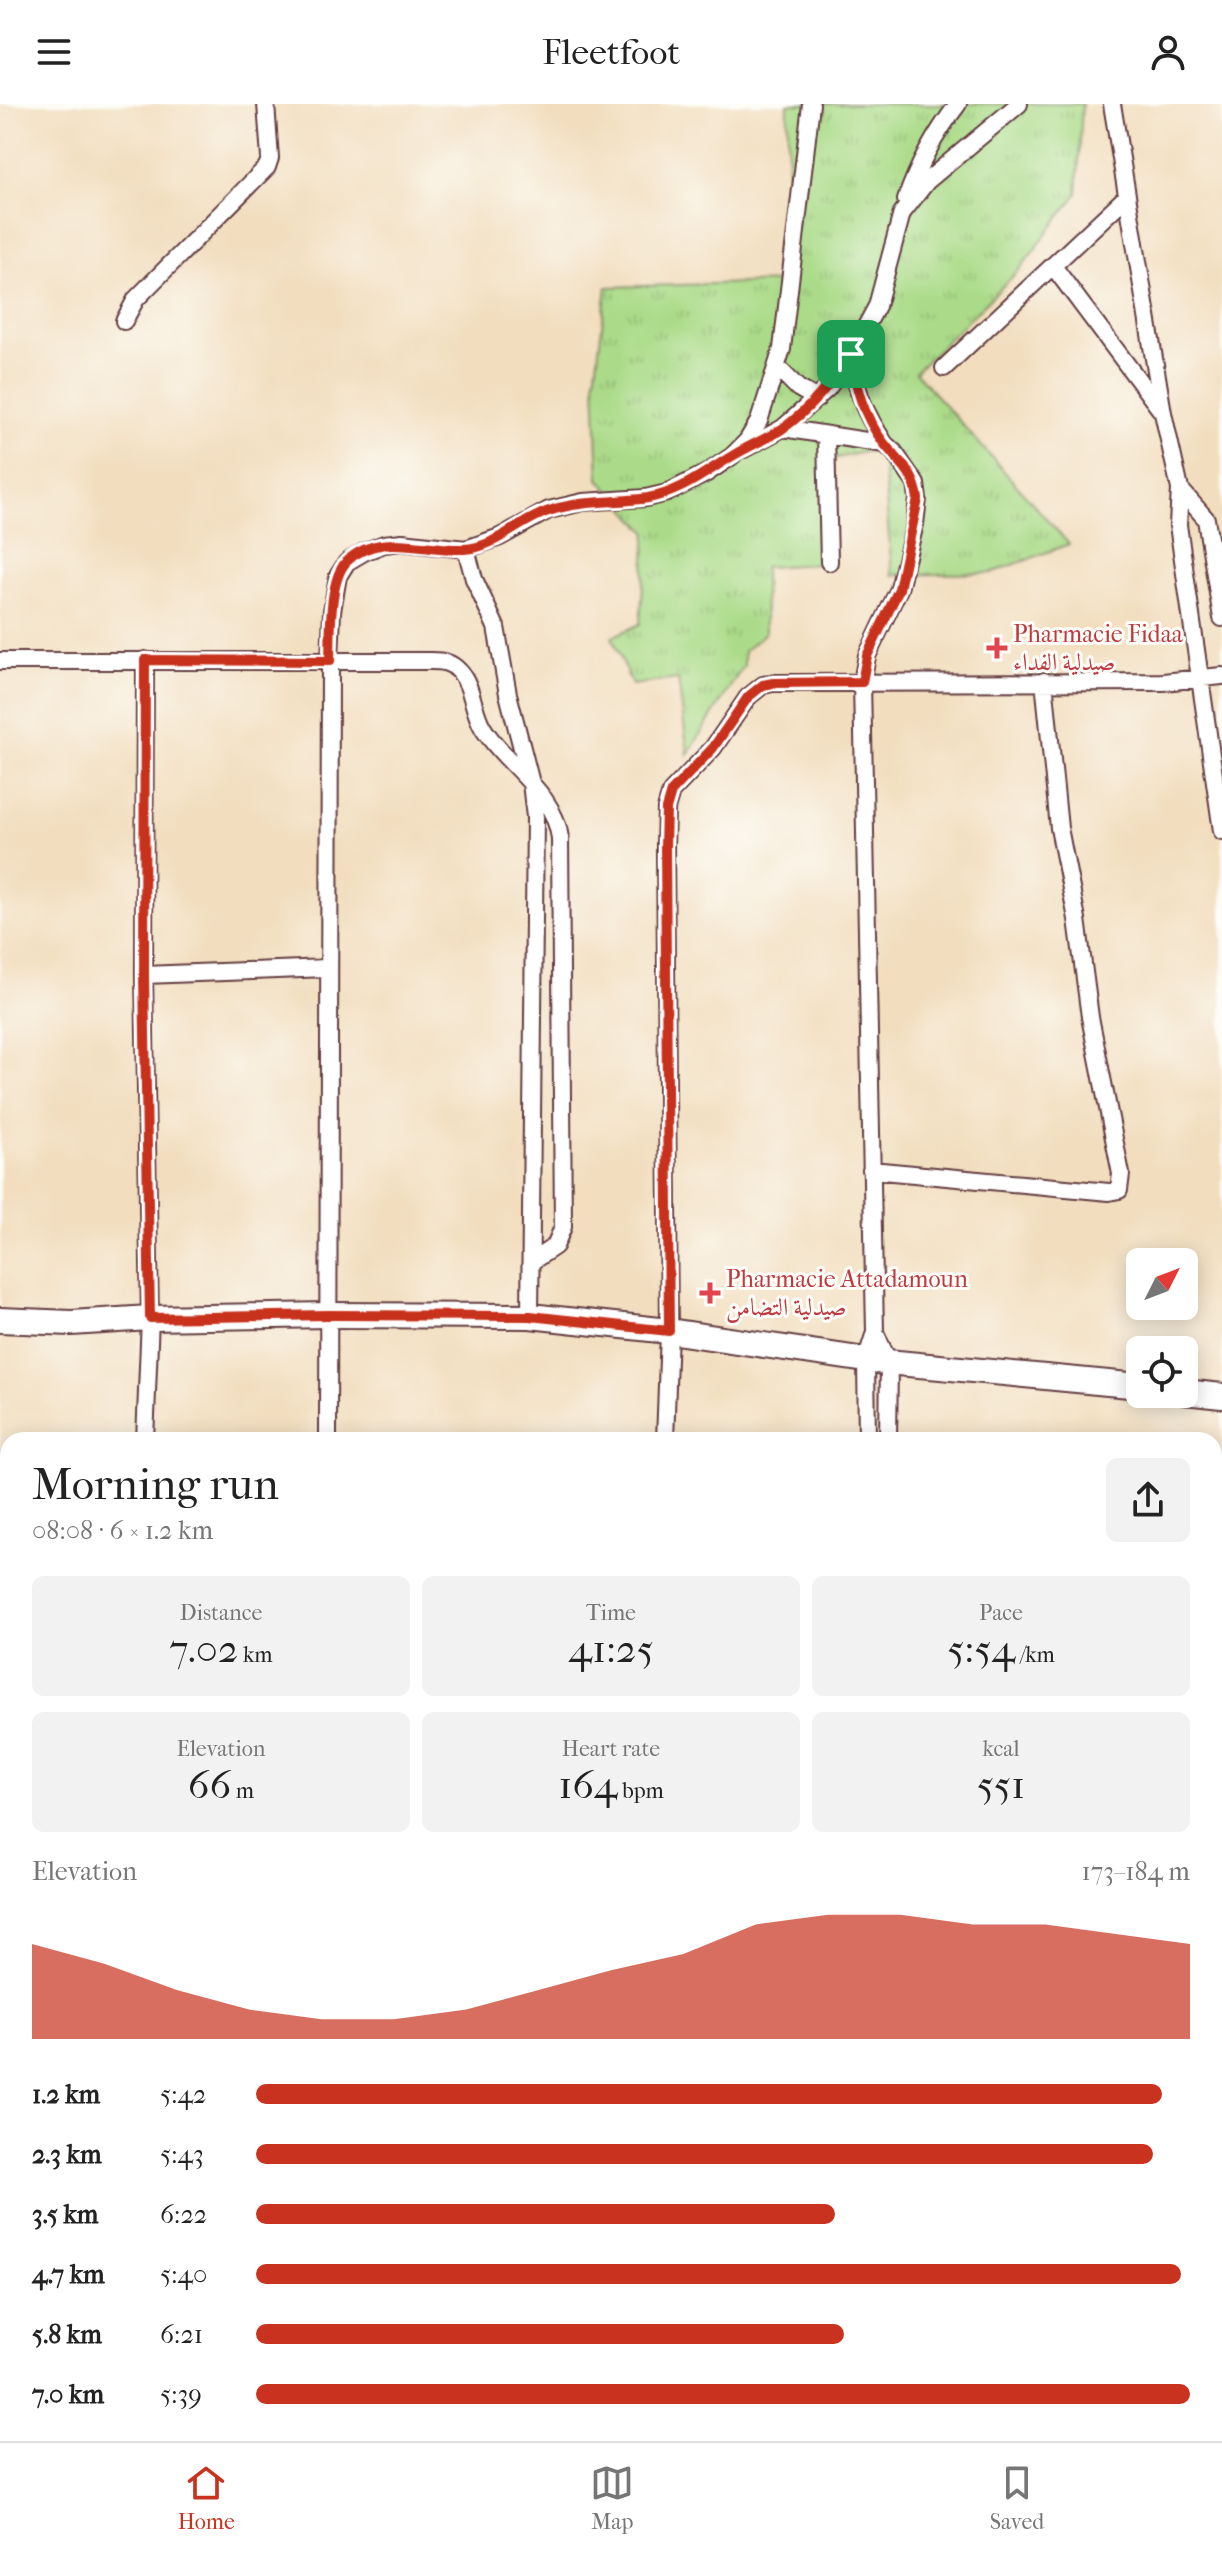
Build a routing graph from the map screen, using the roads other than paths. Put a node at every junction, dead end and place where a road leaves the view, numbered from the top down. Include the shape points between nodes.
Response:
1 (266, 104) edge
2 (811, 104) edge
3 (958, 104) edge
4 (1019, 104) edge
5 (1112, 104) edge
6 (1127, 196) junction
7 (902, 213) junction
8 (1053, 266) junction
9 (124, 321) dead end
10 (851, 354) junction
11 (777, 367) junction
12 (944, 368) dead end
13 (817, 399) junction
14 (1163, 413) junction
15 (783, 428) junction
16 (826, 435) junction
17 (885, 444) junction
18 (732, 456) junction
19 (1180, 489) junction
20 (466, 549) junction
21 (829, 562) dead end
22 (1222, 618) edge
23 (145, 660) junction
24 (0, 661) edge
25 (330, 661) junction
26 (1222, 676) edge
27 (1201, 679) junction
28 (1044, 681) junction
29 (862, 682) junction
30 (531, 783) junction
31 (1222, 831) edge
32 (327, 968) junction
33 (144, 975) junction
34 (871, 1170) junction
35 (531, 1262) junction
36 (328, 1315) junction
37 (530, 1316) junction
38 (150, 1318) junction
39 (0, 1320) edge
40 (669, 1331) junction
41 (878, 1361) junction
42 (1126, 1385) edge
43 (1198, 1393) edge
44 (1222, 1396) edge
45 (145, 1432) edge
46 (328, 1432) edge
47 (665, 1432) edge
48 (868, 1432) edge
49 (887, 1432) edge

1 - 9 street via 267,167 136,299
2 - 11 street
3 - 7 street via 915,175
4 - 7 street via 927,181
5 - 6 street
6 - 8 street
6 - 14 street
7 - 10 street via 877,306
8 - 12 street
8 - 14 street
10 - 13 street
10 - 17 street via 864,411
11 - 13 street
11 - 18 street via 759,421
13 - 15 street
14 - 19 street
15 - 16 street
15 - 18 street
16 - 17 street
16 - 21 street
17 - 29 street via 908,469 918,499 899,589 867,656
18 - 20 street via 685,487 646,498 549,510
19 - 22 street via 1206,519
19 - 27 street via 1178,525
20 - 25 street via 402,542 384,544 347,562 338,576
20 - 30 street via 496,627
23 - 24 street
23 - 25 street
23 - 33 street
25 - 30 street via 431,661 454,666 467,684 482,726
25 - 32 street
26 - 27 street
27 - 28 street
27 - 31 street
28 - 29 street
28 - 34 street via 1059,828 1121,1174 1119,1190
29 - 34 street
29 - 40 street via 763,685 748,697 668,801
30 - 35 street
30 - 35 street via 555,815 560,838 563,1227 555,1246
32 - 33 street
32 - 36 street
33 - 38 street
34 - 41 street
35 - 37 street
36 - 37 street
36 - 38 street
36 - 46 street
37 - 40 street
38 - 39 street
38 - 45 street
40 - 41 street
40 - 47 street
41 - 42 street
41 - 48 street
41 - 49 street
43 - 44 street

